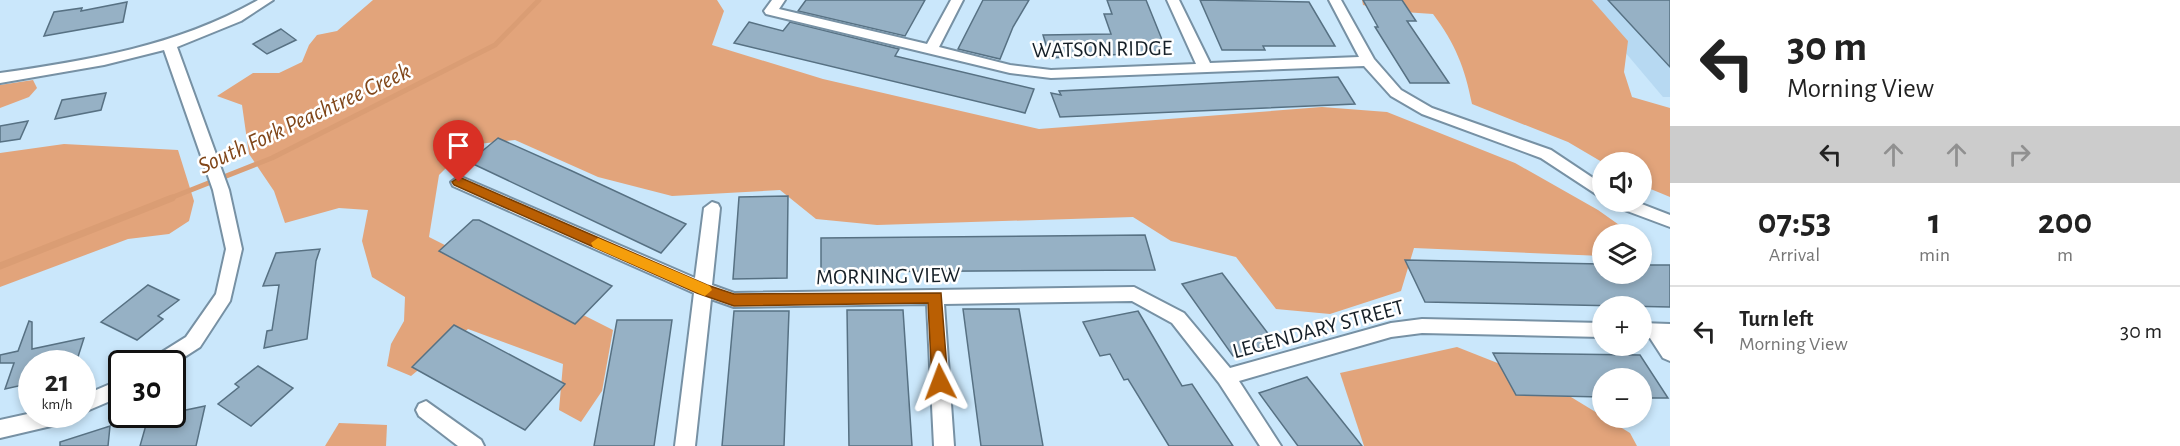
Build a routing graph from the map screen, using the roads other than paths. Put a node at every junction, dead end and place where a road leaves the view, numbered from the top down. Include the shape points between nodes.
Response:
1 (267, 0) edge
2 (957, 0) edge
3 (1173, 0) edge
4 (1335, 0) edge
5 (775, 5) edge
6 (170, 47) junction
7 (931, 49) junction
8 (1368, 60) junction
9 (1205, 67) junction
10 (0, 78) edge
11 (459, 182) dead end
12 (1592, 185) edge
13 (712, 208) dead end
14 (1646, 212) edge
15 (1670, 221) edge
16 (702, 289) junction
17 (935, 297) junction
18 (1592, 330) edge
19 (1655, 331) edge
20 (181, 350) edge
21 (1670, 352) edge
22 (1226, 377) junction
23 (426, 410) dead end
24 (18, 425) edge
25 (0, 429) edge
26 (474, 446) edge
27 (685, 446) edge
28 (944, 446) edge
29 (1271, 446) edge

1 - 6 street via 211,31
2 - 7 street
3 - 9 street
4 - 8 street
5 - 7 street, WATSON RIDGE
6 - 10 street
6 - 20 street via 221,190 234,249 224,296 193,342
7 - 9 street, WATSON RIDGE via 1010,69 1051,74
8 - 9 street, WATSON RIDGE
8 - 12 street via 1396,93 1410,102 1546,154
11 - 16 street, MORNING VIEW
13 - 16 street
14 - 15 street
16 - 17 street, MORNING VIEW via 734,300
16 - 27 street
17 - 22 street, MORNING VIEW via 1134,294 1178,318
17 - 28 street
18 - 22 street, LEGENDARY STREET via 1422,326 1391,330
19 - 21 street
22 - 29 street, MORNING VIEW
23 - 26 street
24 - 25 street

